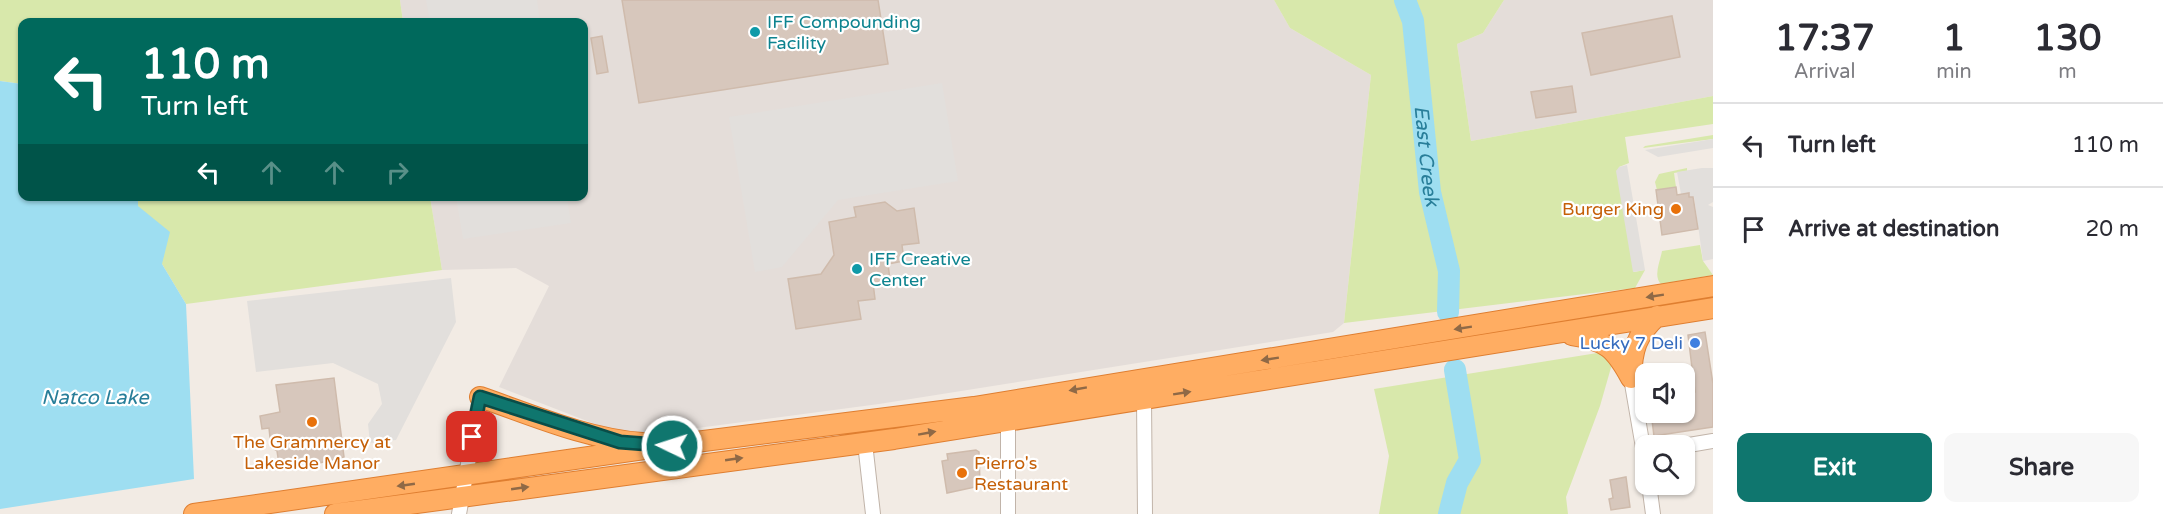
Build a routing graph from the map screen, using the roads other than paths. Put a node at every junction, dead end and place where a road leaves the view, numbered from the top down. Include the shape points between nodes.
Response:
1 (1713, 286) edge
2 (1713, 308) edge
3 (1657, 316) junction
4 (1556, 332) junction
5 (1631, 378) junction
6 (480, 397) joint
7 (1144, 399) junction
8 (1008, 421) junction
9 (1641, 435) edge
10 (1713, 441) edge
11 (865, 443) junction
12 (1695, 444) edge
13 (672, 446) junction
14 (1650, 495) edge
15 (462, 496) edge
16 (194, 514) edge
17 (335, 514) edge
18 (873, 514) edge
19 (1008, 514) edge
20 (1145, 514) edge
21 (1653, 514) edge

1 -> 13 highway via 974,407
2 - 3 highway
3 - 4 highway
3 - 5 highway via 1644,327 1634,344
4 - 5 highway via 1607,345
7 -> 4 highway
5 - 9 street
6 - 13 highway via 620,442
6 - 15 street
7 - 8 highway
7 - 20 street
11 -> 8 highway
8 - 19 street
10 - 12 street
15 -> 11 highway
11 - 18 street
13 - 15 highway
14 - 21 street
15 -> 16 highway
15 - 17 highway

